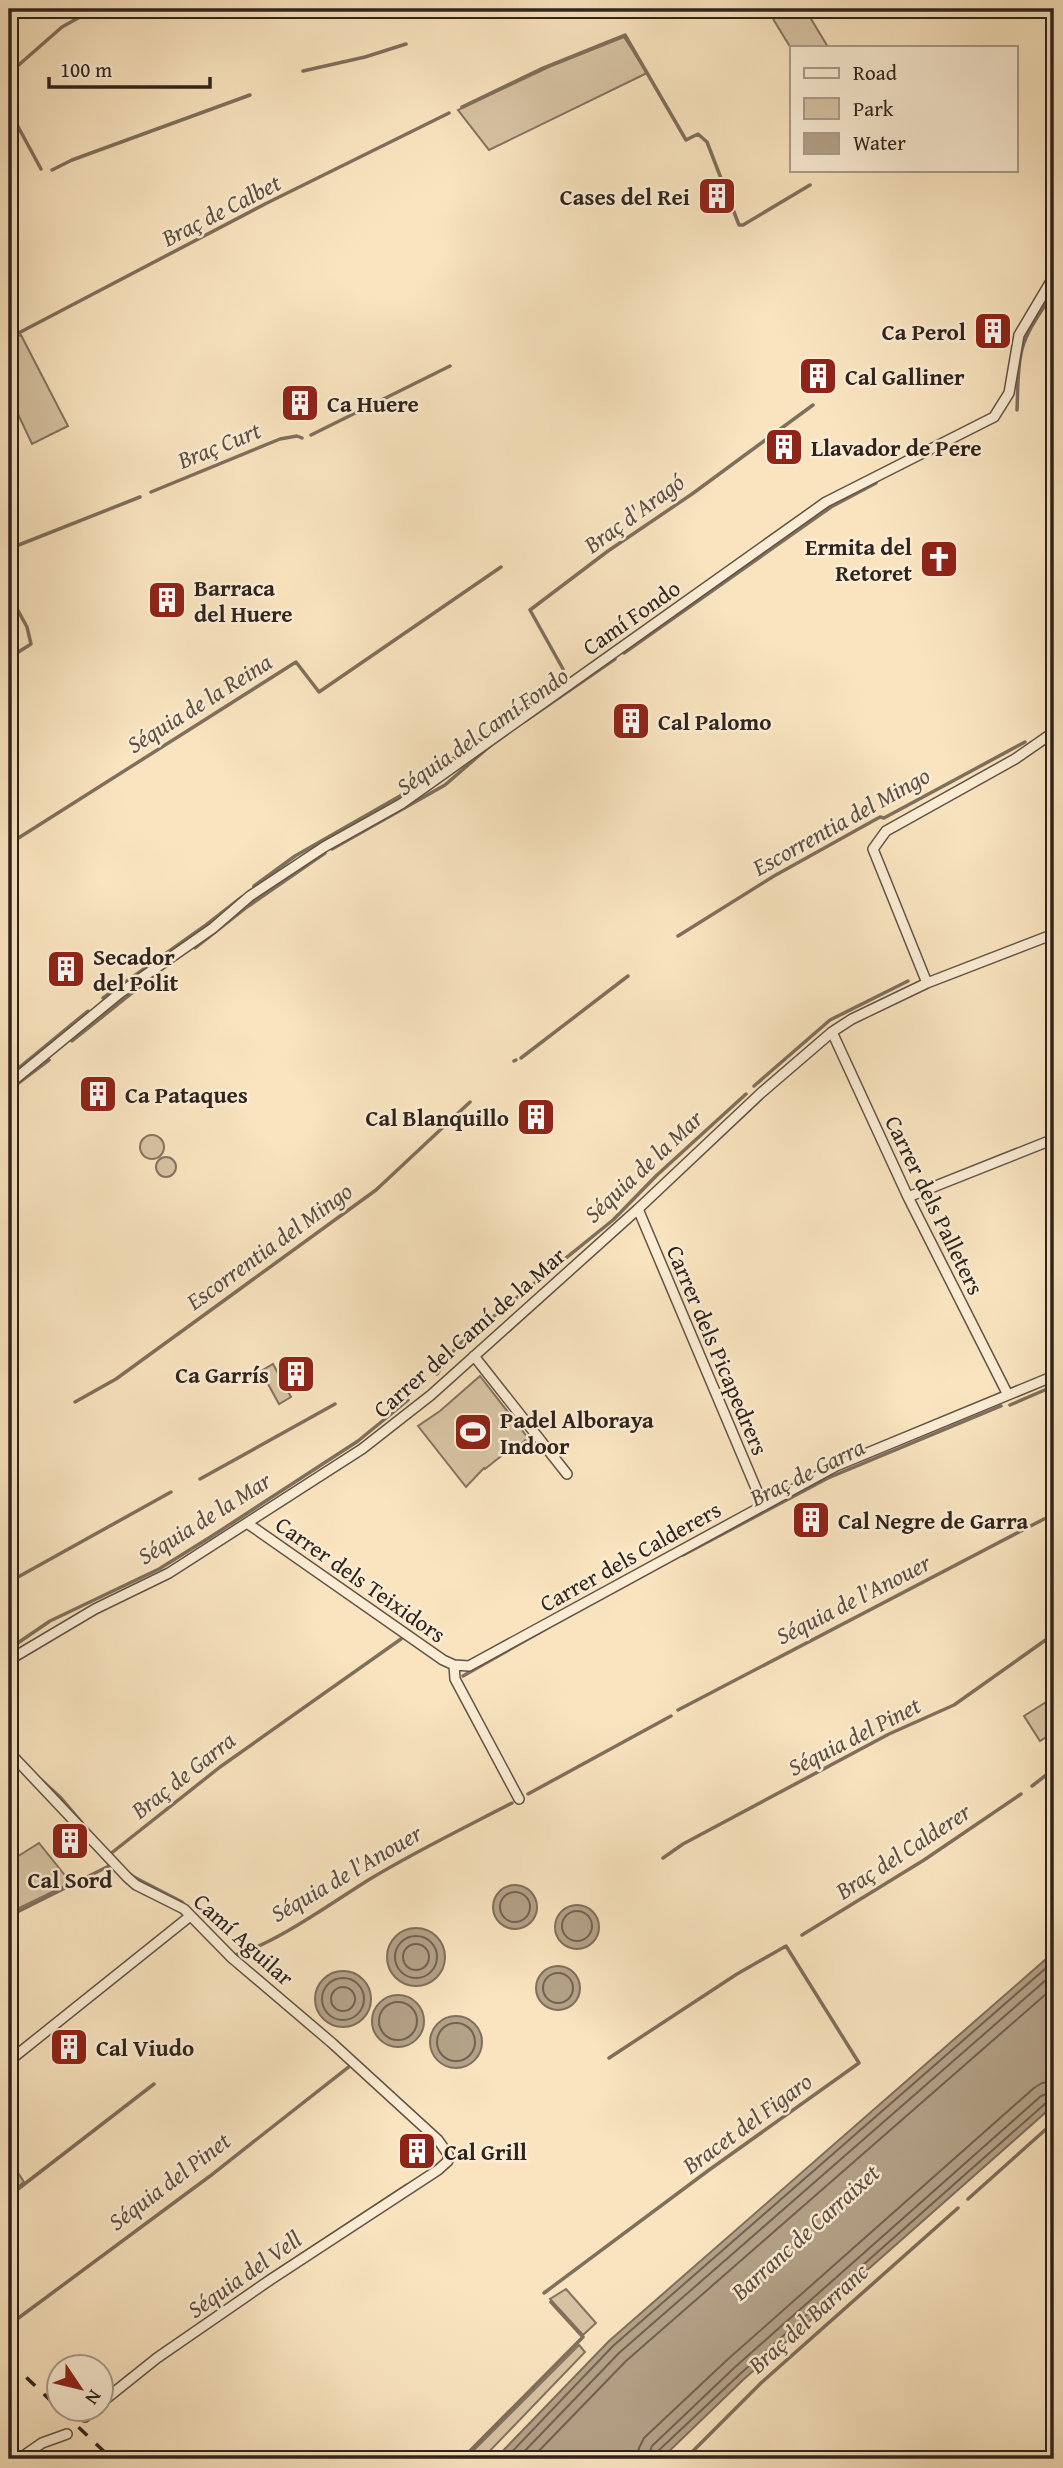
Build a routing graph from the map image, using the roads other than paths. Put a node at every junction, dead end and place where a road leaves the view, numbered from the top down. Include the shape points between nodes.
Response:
1 (1054, 276) edge
2 (1054, 732) edge
3 (1054, 934) edge
4 (927, 983) junction
5 (831, 1032) junction
6 (9, 1084) edge
7 (1054, 1139) edge
8 (908, 1197) junction
9 (638, 1209) junction
10 (474, 1356) junction
11 (1054, 1376) edge
12 (1007, 1394) junction
13 (567, 1474) dead end
14 (763, 1505) junction
15 (247, 1523) junction
16 (9, 1660) edge
17 (454, 1665) junction
18 (9, 1752) edge
19 (519, 1800) dead end
20 (189, 1917) junction
21 (9, 2061) edge
22 (116, 2391) edge
23 (67, 2434) dead end
24 (19, 2459) edge

1 - 6 street, Camí Fondo via 1019,335 1009,393 994,418 827,502 401,804 250,896
2 - 4 street via 886,831 873,849
3 - 4 street, Carrer del Camí de la Mar
4 - 5 street, Carrer del Camí de la Mar
5 - 8 street, Carrer dels Palleters
5 - 9 street, Carrer del Camí de la Mar
7 - 8 street
8 - 12 street, Carrer dels Palleters
9 - 10 street, Carrer del Camí de la Mar
9 - 14 street, Carrer dels Picapedrers
10 - 13 street
10 - 15 street, Carrer del Camí de la Mar via 362,1449
11 - 12 street, Carrer dels Calderers
12 - 14 street, Carrer dels Calderers via 836,1466
14 - 17 street, Carrer dels Calderers via 469,1665
15 - 16 street, Carrer del Camí de la Mar via 169,1573 60,1628
15 - 17 street, Carrer dels Teixidors
17 - 19 street via 455,1679
18 - 20 street, Camí Aguilar via 127,1877 184,1909
20 - 21 street
20 - 22 street, Camí Aguilar via 428,2131 448,2154 448,2161 236,2303
23 - 24 street via 42,2442

